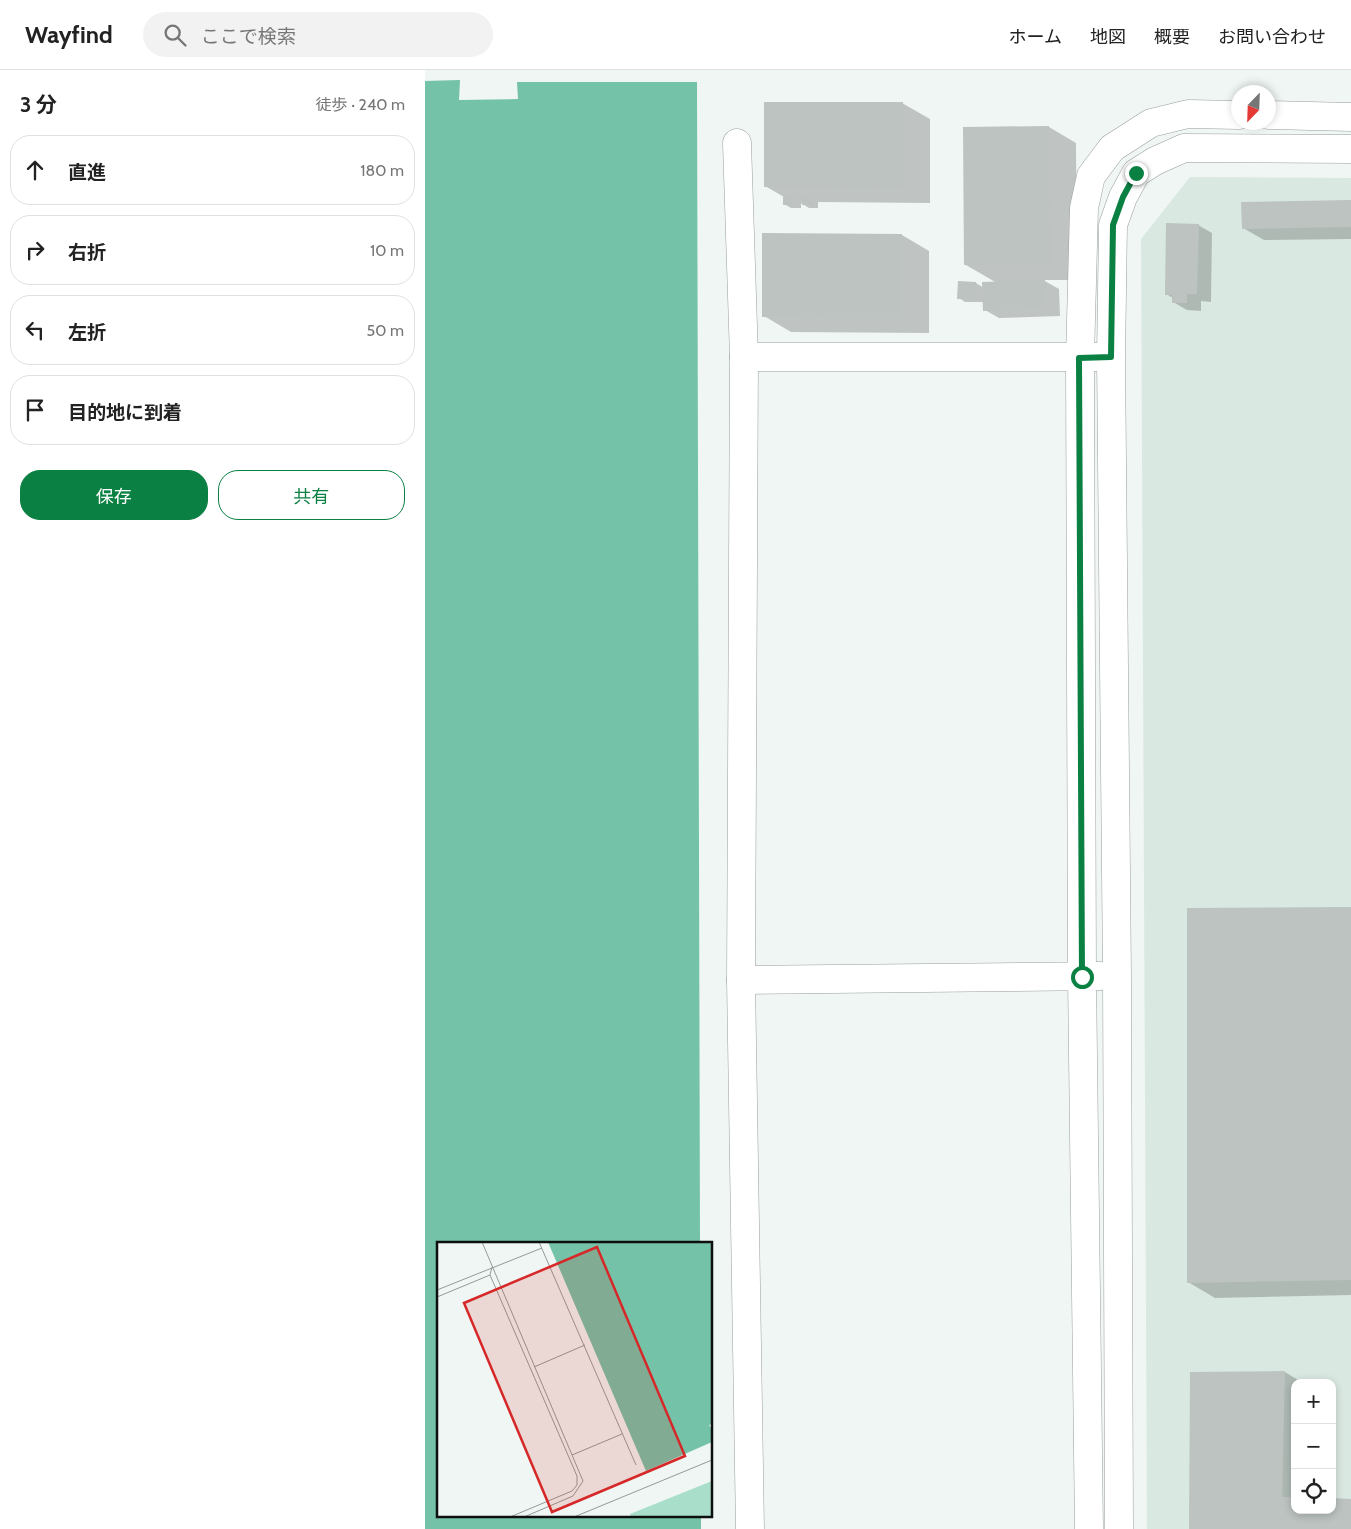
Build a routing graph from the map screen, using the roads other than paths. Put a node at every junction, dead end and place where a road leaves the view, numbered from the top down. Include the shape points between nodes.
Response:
1 (1231, 114) edge
2 (1276, 115) edge
3 (1351, 117) edge
4 (737, 143) dead end
5 (1351, 149) edge
6 (745, 357) junction
7 (1111, 357) junction
8 (1079, 358) junction
9 (1117, 976) junction
10 (1082, 977) junction
11 (741, 980) junction
12 (750, 1529) edge
13 (1089, 1529) edge
14 (1119, 1529) edge

1 - 8 street via 1188,114 1151,123 1112,148 1091,176 1084,208
2 - 3 street
4 - 6 street
5 - 7 street via 1184,148 1136,173 1113,225
6 - 8 street
6 - 11 street
7 - 8 street
7 - 9 street
8 - 10 street
9 - 10 street
9 - 14 street
10 - 11 street
10 - 13 street
11 - 12 street

